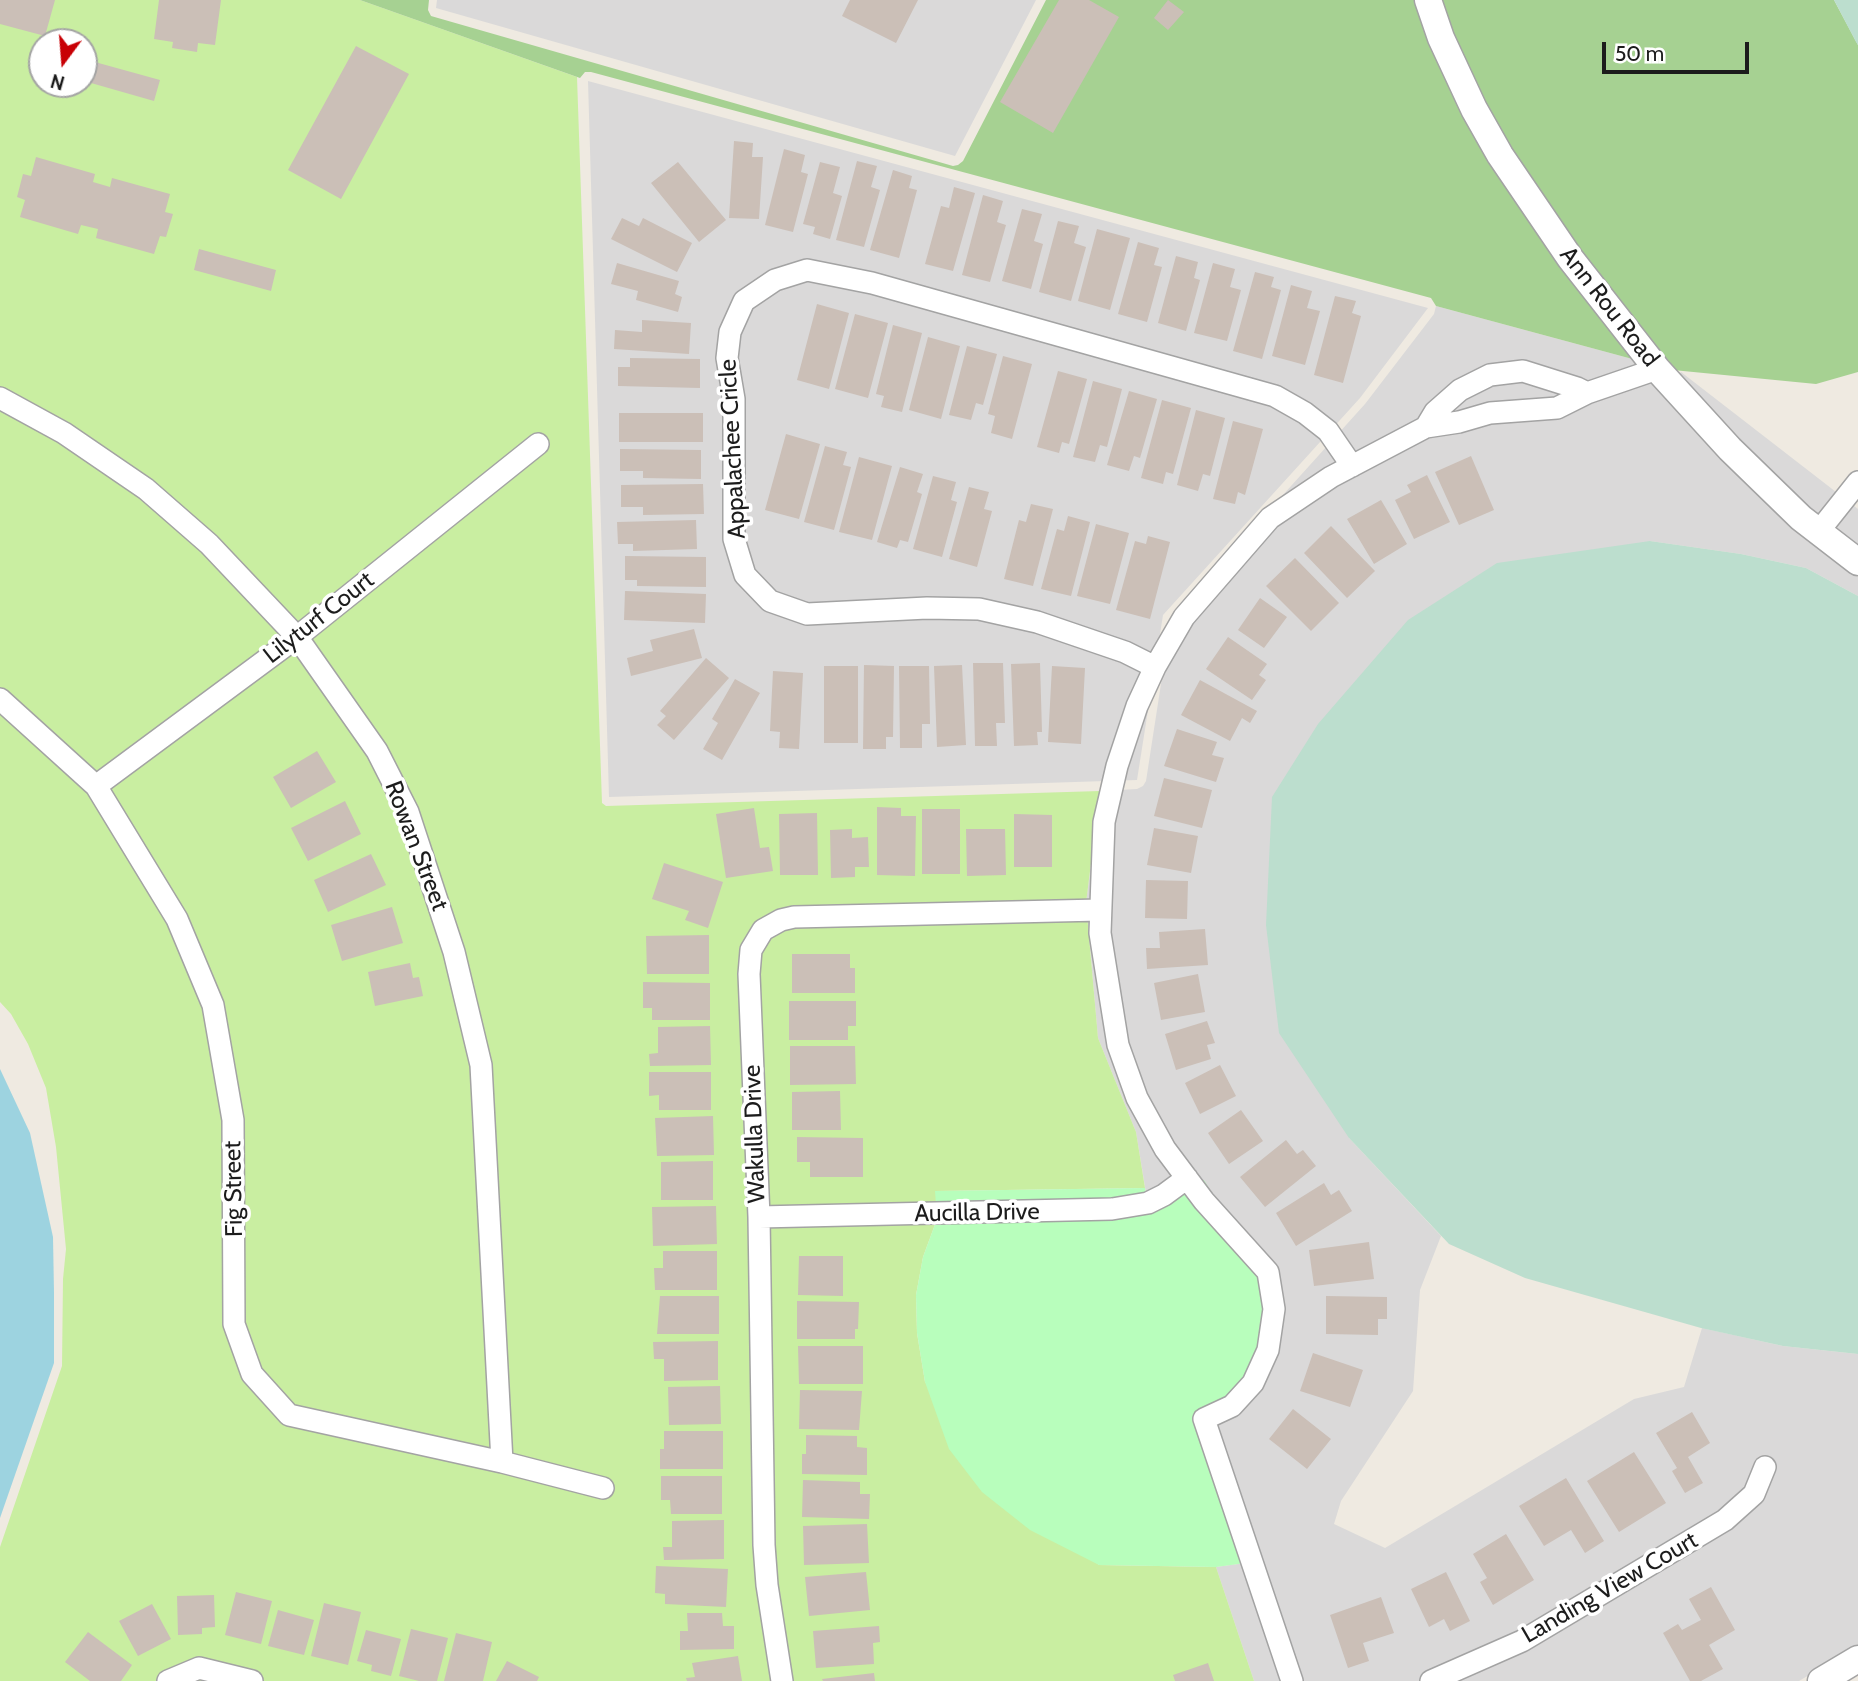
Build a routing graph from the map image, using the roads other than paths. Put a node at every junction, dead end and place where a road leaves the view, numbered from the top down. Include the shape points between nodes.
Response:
1 (1428, 0) edge
2 (1657, 369) junction
3 (1473, 383) junction
4 (1587, 393) junction
5 (0, 398) edge
6 (1484, 415) junction
7 (1426, 427) junction
8 (538, 444) dead end
9 (1352, 466) junction
10 (1858, 482) edge
11 (1819, 531) junction
12 (1858, 562) edge
13 (297, 637) junction
14 (1155, 667) junction
15 (0, 699) edge
16 (96, 786) junction
17 (1100, 910) junction
18 (1187, 1178) junction
19 (758, 1217) junction
20 (502, 1462) junction
21 (1765, 1467) dead end
22 (603, 1488) dead end
23 (1858, 1659) edge
24 (168, 1681) edge
25 (252, 1681) edge
26 (782, 1681) edge
27 (1292, 1681) edge
28 (1431, 1681) edge
29 (1821, 1681) edge

1 - 2 street, Ann Rou Road via 1474,109 1500,155 1570,258
2 - 4 street
2 - 11 street, Ann Rou Road via 1730,449
3 - 4 street via 1490,375 1523,371
3 - 6 street
3 - 7 street via 1435,412
4 - 6 street via 1557,408
5 - 13 street, Rowan Street via 64,433 146,489 209,544
6 - 7 street
7 - 9 street
8 - 13 street, Lilyturf Court
9 - 14 street via 1270,518 1184,617
9 - 14 street, Appalachee Cricle via 1328,431 1275,396 872,283 807,270 775,280 744,301 730,332 727,358 734,399 734,539 745,575 770,601 807,614 979,609 1037,622
10 - 11 street
11 - 12 street, Ann Rou Road
13 - 16 street, Lilyturf Court
13 - 20 street, Rowan Street via 377,751 408,812 454,952 481,1065
14 - 17 street via 1116,766 1104,822
15 - 16 street, Fig Street
16 - 20 street, Fig Street via 177,919 214,1005 233,1120 234,1324 252,1374 289,1415
17 - 18 street via 1118,1045 1137,1098
17 - 19 street, Wakulla Drive via 794,917 763,930 749,960
18 - 19 street, Aucilla Drive via 1148,1203 1112,1209
18 - 27 street via 1268,1272 1274,1309 1268,1350 1253,1383 1232,1406 1204,1419
19 - 26 street, Wakulla Drive via 764,1545
20 - 22 street, Fig Street
21 - 28 street, Landing View Court via 1754,1494 1725,1520 1522,1641
23 - 29 street
24 - 25 street via 199,1668

